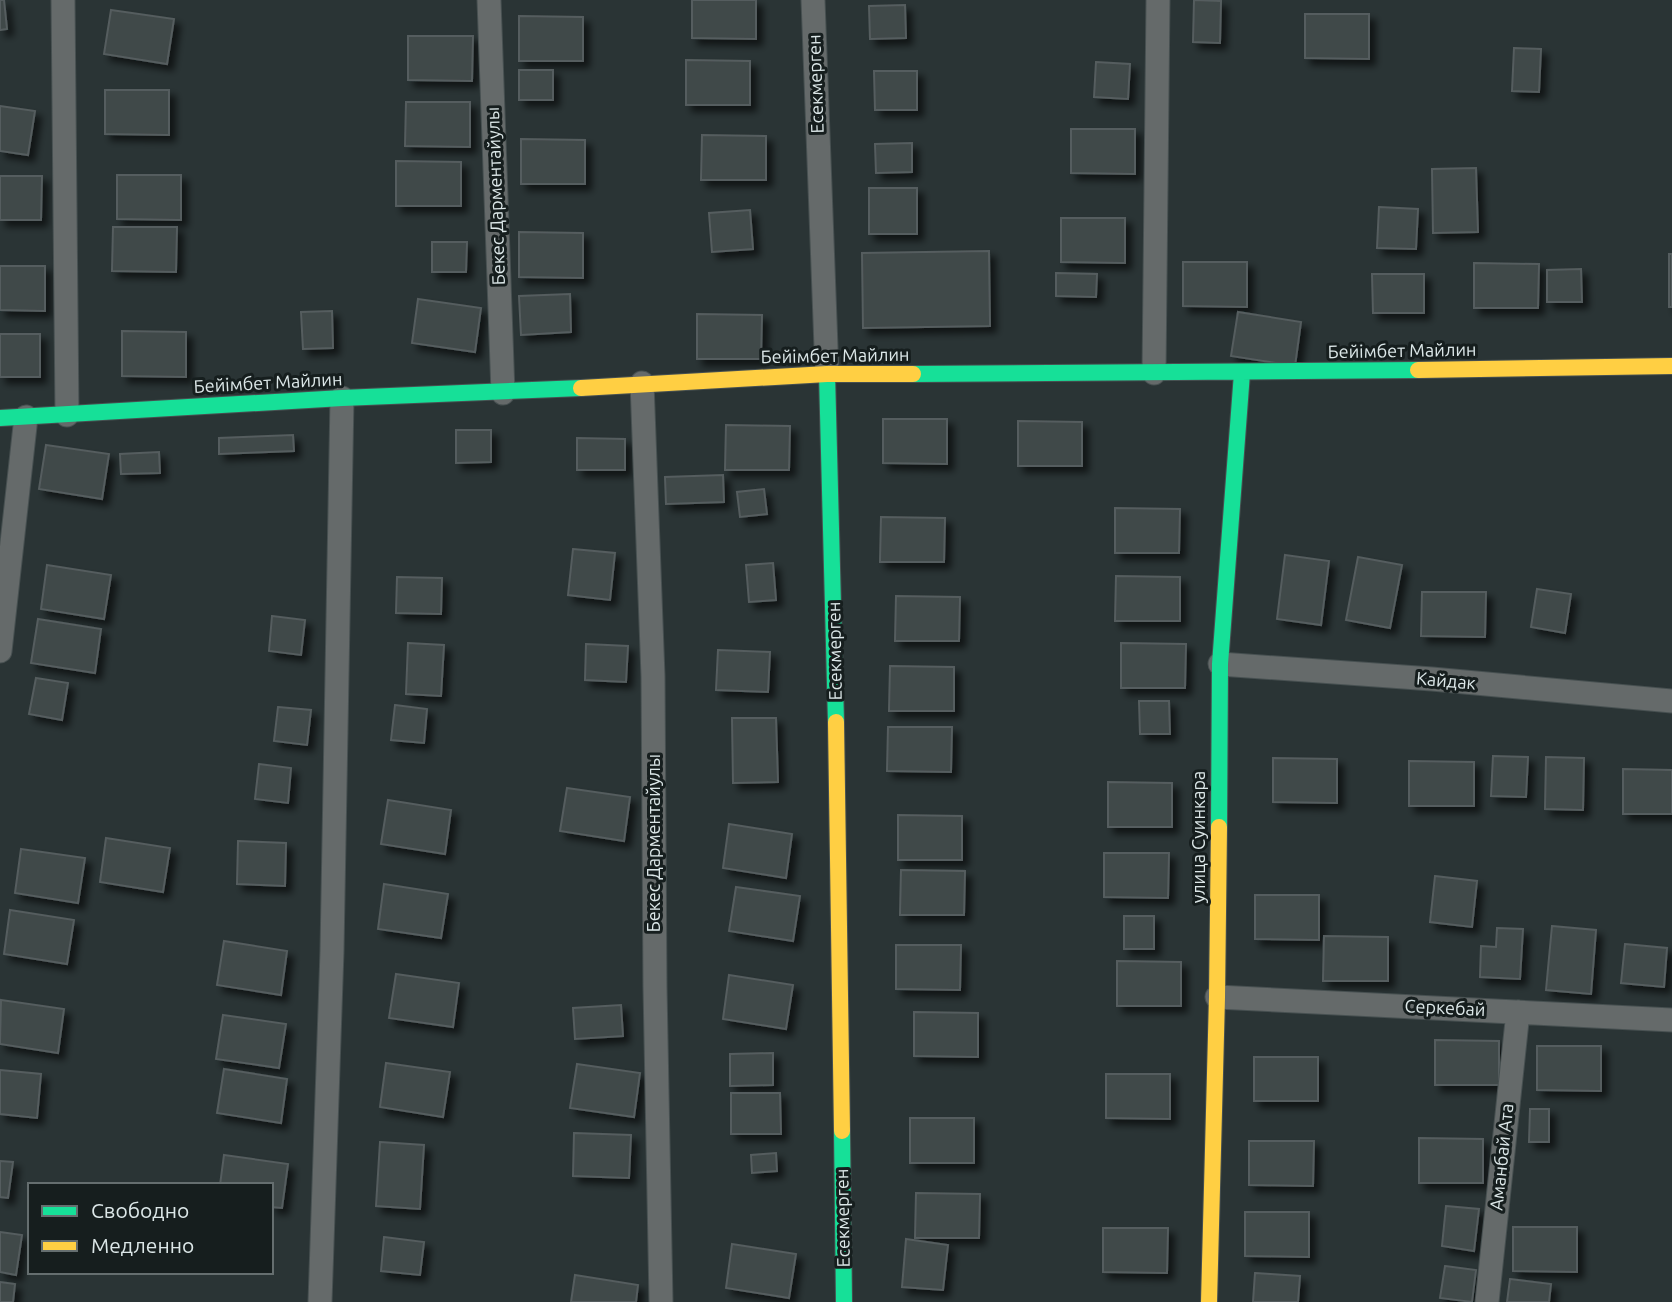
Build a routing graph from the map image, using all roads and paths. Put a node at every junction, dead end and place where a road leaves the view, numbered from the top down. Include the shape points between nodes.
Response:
1 (63, 0) edge
2 (488, 0) edge
3 (813, 0) edge
4 (1158, 0) edge
5 (1672, 366) edge
6 (1154, 373) junction
7 (1242, 373) junction
8 (827, 374) junction
9 (642, 383) junction
10 (503, 393) junction
11 (342, 398) junction
12 (67, 415) junction
13 (26, 416) junction
14 (0, 418) edge
15 (0, 650) edge
16 (1220, 664) junction
17 (1672, 701) edge
18 (1217, 997) junction
19 (1518, 1012) junction
20 (1672, 1020) edge
21 (320, 1302) edge
22 (661, 1302) edge
23 (844, 1302) edge
24 (1209, 1302) edge
25 (1487, 1302) edge

1 - 12 street
2 - 10 street, Бекес Дарментайулы
3 - 8 street, Eсекмерген
4 - 6 street
5 - 7 street, Бейімбет Майлин
6 - 7 street, Бейімбет Майлин
6 - 8 street, Бейімбет Майлин
7 - 16 street, улица Суинкара
8 - 9 street, Бейімбет Майлин
8 - 23 street, Eсекмерген via 835,618
9 - 10 street, Бейімбет Майлин
9 - 22 street, Бекес Дарментайулы via 653,677
10 - 11 street, Бейімбет Майлин
11 - 12 street, Бейімбет Майлин
11 - 21 street
12 - 13 street, Бейімбет Майлин
13 - 14 street, Бейімбет Майлин
13 - 15 street
16 - 17 street, Кайдак
16 - 18 street, улица Суинкара
18 - 19 street, Серкебай
18 - 24 street, улица Суинкара
19 - 20 street, Серкебай
19 - 25 street, Аманбай Ата

